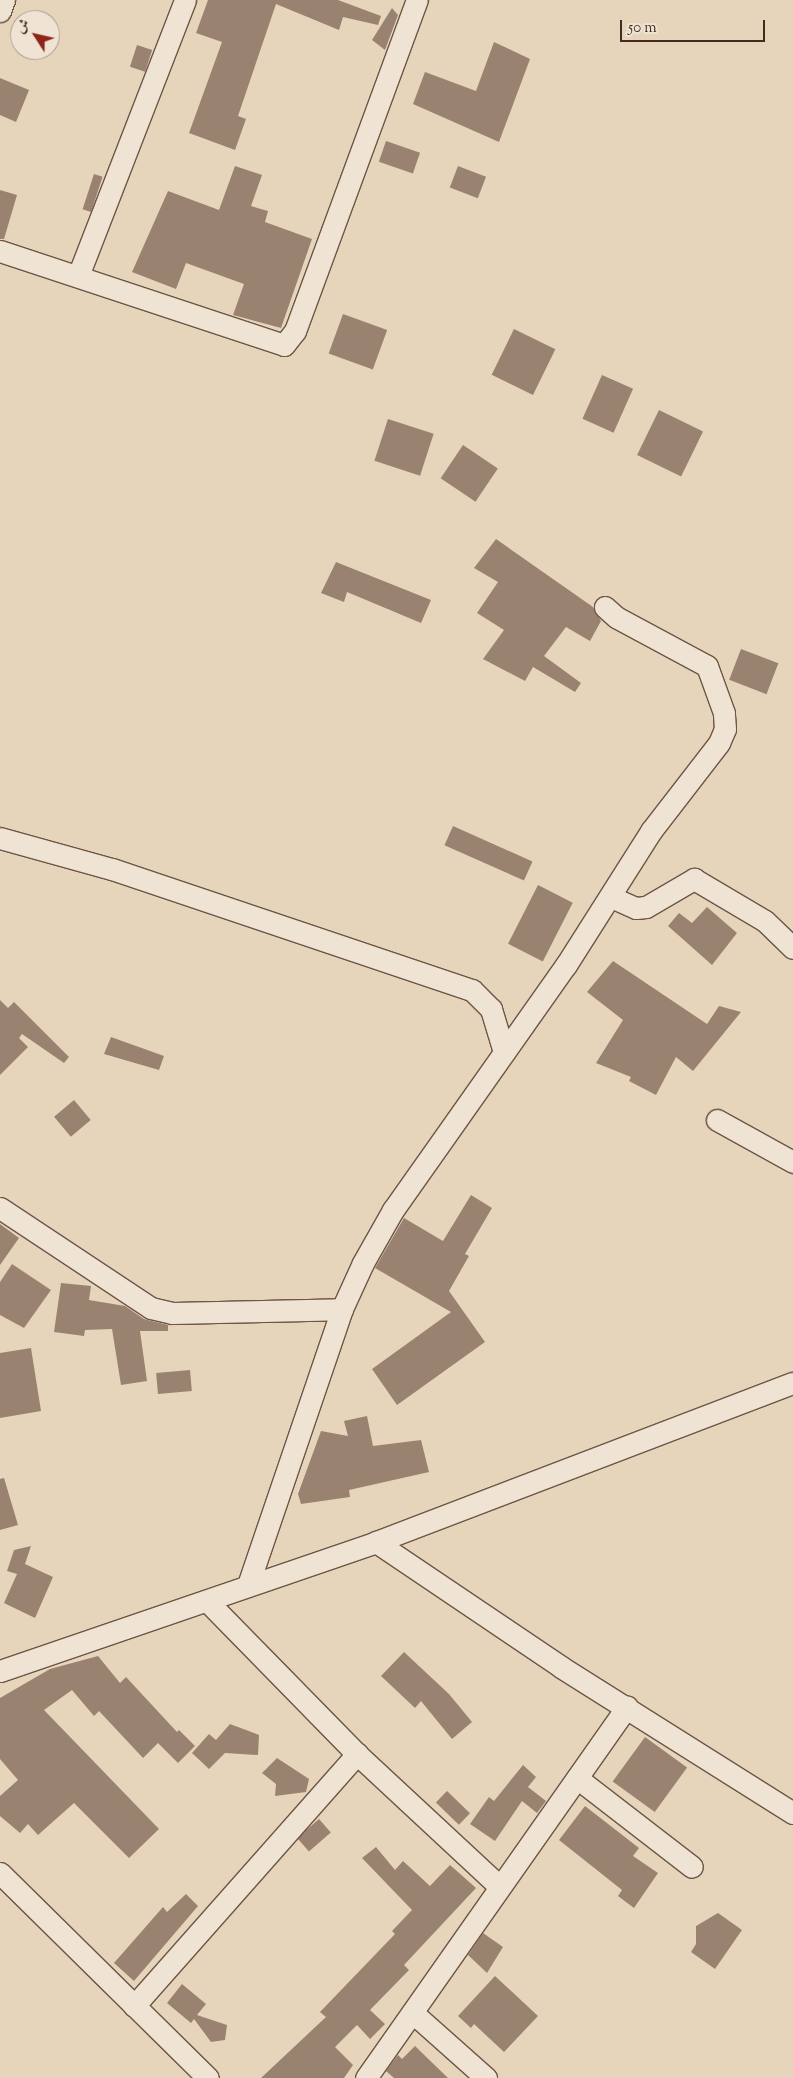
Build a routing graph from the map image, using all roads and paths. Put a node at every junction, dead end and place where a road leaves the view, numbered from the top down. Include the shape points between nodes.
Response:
1 (4, 0) edge
2 (185, 0) edge
3 (417, 0) edge
4 (0, 11) edge
5 (0, 251) edge
6 (78, 276) junction
7 (605, 607) dead end
8 (0, 838) edge
9 (611, 897) junction
10 (793, 948) edge
11 (504, 1052) junction
12 (717, 1120) dead end
13 (793, 1162) edge
14 (0, 1208) edge
15 (342, 1309) junction
16 (793, 1383) edge
17 (376, 1542) junction
18 (248, 1585) junction
19 (208, 1602) junction
20 (0, 1671) edge
21 (627, 1707) junction
22 (357, 1754) junction
23 (577, 1778) junction
24 (791, 1808) edge
25 (692, 1867) dead end
26 (0, 1873) edge
27 (499, 1886) junction
28 (134, 2006) junction
29 (413, 2013) junction
30 (208, 2078) edge
31 (366, 2078) edge
32 (486, 2078) edge

1 - 4 street
2 - 6 street
3 - 6 street via 290,340 284,345
5 - 6 street
7 - 9 street via 616,617 707,666 724,712 725,729 719,743 676,795
8 - 11 street via 112,869 472,990 491,1009
9 - 10 street via 636,908 646,907 694,880 765,921
9 - 11 street
11 - 15 street via 394,1210
12 - 13 street
14 - 15 street via 151,1308 172,1312
15 - 18 street
16 - 17 street
17 - 18 street
17 - 21 street via 561,1667
18 - 19 street
19 - 20 street
19 - 22 street
21 - 23 street
21 - 24 street
22 - 27 street
22 - 28 street
23 - 25 street
23 - 27 street
26 - 28 street
27 - 29 street
28 - 30 street
29 - 31 street
29 - 32 street

